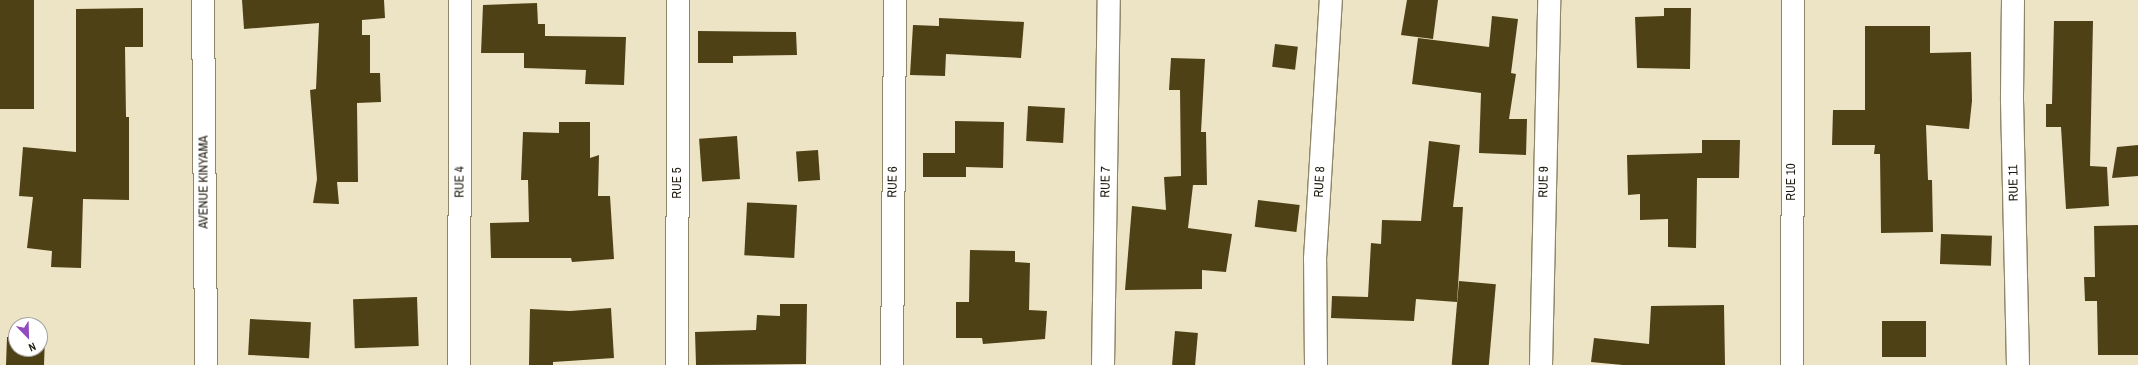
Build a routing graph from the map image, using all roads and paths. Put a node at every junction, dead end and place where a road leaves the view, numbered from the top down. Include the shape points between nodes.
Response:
1 (203, 0) edge
2 (460, 0) edge
3 (678, 0) edge
4 (895, 0) edge
5 (1109, 0) edge
6 (1331, 0) edge
7 (1548, 0) edge
8 (1792, 0) edge
9 (2013, 0) edge
10 (206, 365) edge
11 (459, 365) edge
12 (677, 365) edge
13 (892, 365) edge
14 (1103, 365) edge
15 (1316, 365) edge
16 (1541, 365) edge
17 (1792, 365) edge
18 (2018, 365) edge

1 - 10 street, AVENUE KINYAMA
2 - 11 street, RUE 4
3 - 12 street, RUE 5
4 - 13 street, RUE 6
5 - 14 street, RUE 7
6 - 15 street, RUE 8 via 1315,259
7 - 16 street, RUE 9
8 - 17 street, RUE 10
9 - 18 street, RUE 11 via 2012,100

